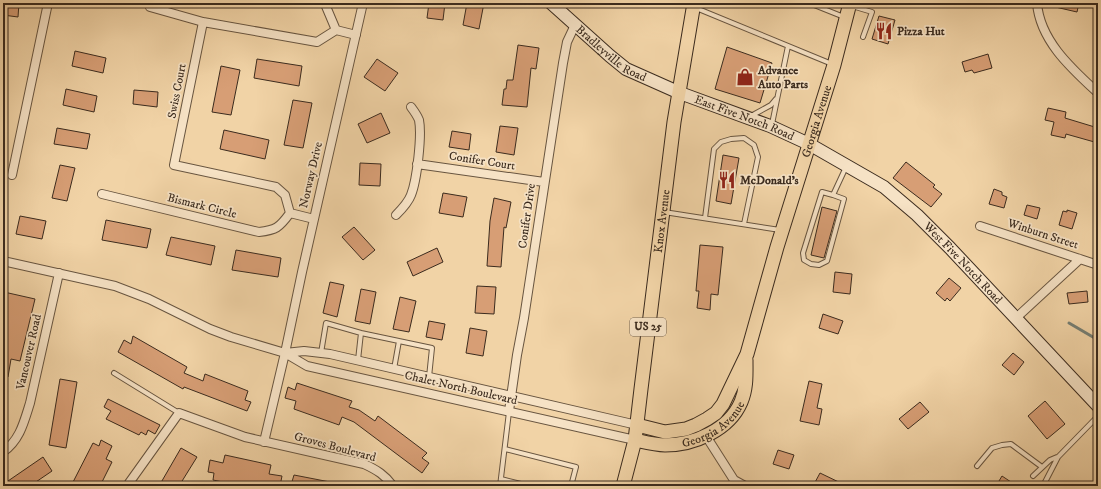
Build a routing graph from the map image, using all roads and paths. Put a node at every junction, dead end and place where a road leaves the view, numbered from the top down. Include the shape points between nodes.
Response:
1 (48, 3) edge
2 (321, 3) edge
3 (363, 3) edge
4 (551, 3) edge
5 (809, 3) edge
6 (1037, 3) edge
7 (693, 5) edge
8 (150, 7) dead end
9 (849, 9) edge
10 (203, 22) junction
11 (575, 25) junction
12 (336, 30) junction
13 (356, 35) junction
14 (863, 37) dead end
15 (788, 46) junction
16 (834, 65) junction
17 (680, 93) junction
18 (1098, 93) edge
19 (777, 98) junction
20 (411, 107) dead end
21 (748, 118) junction
22 (772, 127) junction
23 (809, 144) junction
24 (417, 164) junction
25 (846, 166) junction
26 (12, 175) dead end
27 (544, 182) junction
28 (102, 194) dead end
29 (833, 195) junction
30 (663, 211) junction
31 (290, 213) junction
32 (396, 215) dead end
33 (705, 218) junction
34 (314, 219) junction
35 (744, 224) junction
36 (980, 226) dead end
37 (782, 230) junction
38 (1080, 259) junction
39 (3, 261) edge
40 (1098, 265) edge
41 (59, 273) junction
42 (1016, 318) junction
43 (361, 333) junction
44 (399, 341) junction
45 (286, 353) junction
46 (321, 353) junction
47 (747, 354) junction
48 (358, 360) junction
49 (394, 369) junction
50 (114, 373) dead end
51 (429, 377) junction
52 (511, 396) junction
53 (1098, 406) edge
54 (510, 411) junction
55 (179, 413) junction
56 (1098, 416) edge
57 (637, 425) junction
58 (706, 436) junction
59 (635, 440) junction
60 (264, 442) junction
61 (505, 449) junction
62 (3, 452) edge
63 (1058, 457) junction
64 (977, 466) dead end
65 (1042, 468) junction
66 (1033, 476) dead end
67 (501, 479) junction
68 (128, 486) edge
69 (394, 486) edge
70 (500, 486) edge
71 (529, 486) edge
72 (571, 486) edge
73 (623, 486) edge
74 (745, 486) edge
75 (1043, 486) edge

1 - 26 street
2 - 12 street via 325,4
3 - 13 street, Norway Drive
4 - 11 street, Bradleyville Road
5 - 9 lane
6 - 18 street via 1039,18 1048,37 1072,69
7 - 15 lane
7 - 17 main road, Knox Avenue / US 25
8 - 10 street
9 - 14 lane via 872,12
9 - 16 main road, Georgia Avenue
10 - 12 street via 317,42
10 - 31 street, Swiss Court via 174,165 276,187 285,195
11 - 17 street, Bradleyville Road via 626,68
11 - 27 street, Conifer Drive via 567,42
12 - 13 street
13 - 34 street, Norway Drive
15 - 16 lane
15 - 19 lane
16 - 23 main road, Georgia Avenue
17 - 21 street, East Five Notch Road
17 - 30 main road, Knox Avenue / US 25
19 - 21 lane via 771,106
19 - 22 lane
20 - 24 street via 420,126
21 - 22 street, East Five Notch Road
22 - 23 street, East Five Notch Road
23 - 25 street, West Five Notch Road
23 - 37 main road, Georgia Avenue
24 - 27 street, Conifer Court
24 - 32 street via 411,196
25 - 29 lane
25 - 42 street, West Five Notch Road via 884,187 917,215
27 - 52 street, Conifer Drive
28 - 31 street, Bismark Circle via 259,232 281,225
29 - 29 lane via 822,192 803,253 804,260 810,264 819,265 826,260 844,199
30 - 33 lane
30 - 57 main road, Knox Avenue / US 25
31 - 34 street
33 - 35 lane
33 - 35 lane via 714,149 721,142 744,138 754,145 758,157
34 - 45 street, Norway Drive
35 - 37 lane
36 - 38 street, Winburn Street
37 - 47 main road, Georgia Avenue
38 - 40 street, Winburn Street
38 - 42 street
39 - 41 street, Chalet North Boulevard
41 - 45 street, Chalet North Boulevard via 114,286 150,299 210,329
41 - 62 street, Vancouver Road via 30,403 18,438
42 - 53 street, West Five Notch Road
43 - 44 lane
43 - 46 lane via 326,323
43 - 48 lane
44 - 49 lane
44 - 51 lane via 432,348
45 - 46 street, Chalet North Boulevard via 304,350
45 - 54 street, Chalet North Boulevard via 307,366
45 - 60 street
46 - 48 street, Chalet North Boulevard
47 - 57 main road, Georgia Avenue via 723,404 707,419 696,425 665,432
47 - 58 main road, Georgia Avenue via 746,383 735,414
48 - 49 street, Chalet North Boulevard
49 - 51 street, Chalet North Boulevard
50 - 55 lane
51 - 52 street, Chalet North Boulevard
52 - 54 street, Conifer Drive
52 - 57 street, Chalet North Boulevard
54 - 59 street, Chalet North Boulevard
54 - 61 lane
55 - 60 street, Groves Boulevard
55 - 68 street
56 - 63 lane
57 - 59 main road, Knox Avenue / US 25
58 - 59 main road, Georgia Avenue via 673,445
58 - 74 street via 734,480
59 - 73 main road, US 25
60 - 69 street, Groves Boulevard via 364,464 387,477
61 - 67 lane
61 - 72 lane via 576,467
63 - 65 lane via 1050,460
63 - 75 lane
64 - 65 lane via 992,448 1011,444
65 - 66 lane
67 - 70 lane
67 - 71 lane

